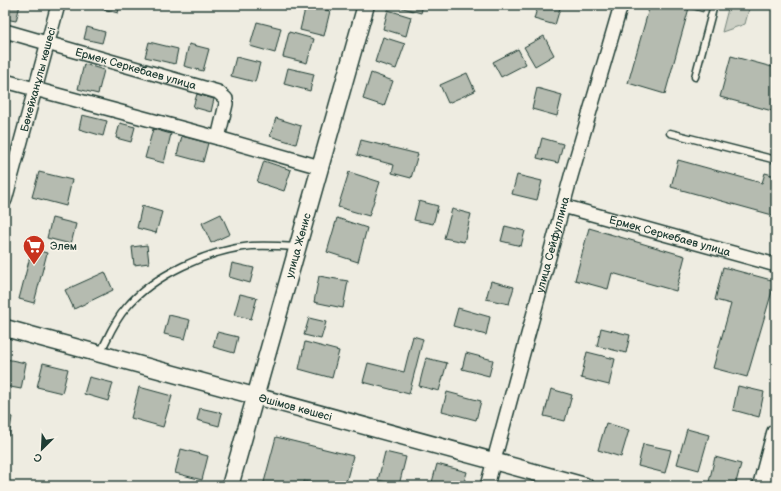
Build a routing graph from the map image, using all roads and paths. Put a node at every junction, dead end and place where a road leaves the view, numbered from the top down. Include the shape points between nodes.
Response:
1 (58, 5) edge
2 (366, 5) edge
3 (621, 5) edge
4 (714, 5) edge
5 (5, 31) edge
6 (48, 42) junction
7 (695, 77) dead end
8 (5, 81) edge
9 (35, 89) junction
10 (670, 133) dead end
11 (218, 138) junction
12 (776, 160) edge
13 (320, 167) junction
14 (5, 200) edge
15 (563, 206) junction
16 (297, 247) junction
17 (776, 264) edge
18 (5, 328) edge
19 (99, 354) junction
20 (255, 397) junction
21 (776, 433) edge
22 (494, 460) junction
23 (230, 486) edge
24 (487, 486) edge
25 (585, 486) edge
26 (762, 486) edge

1 - 6 street, Бөкейханұлы көшесі
2 - 13 street, улица Женис
3 - 15 street, улица Сейфуллина
4 - 7 lane
5 - 6 street, Ермек Серкебаев улица
6 - 9 street, Бөкейханұлы көшесі
6 - 11 street, Ермек Серкебаев улица via 218,92 226,99
8 - 9 street
9 - 11 street
9 - 14 street, Бөкейханұлы көшесі
10 - 12 lane
11 - 13 street
13 - 16 street, улица Женис
15 - 17 street, Ермек Серкебаев улица
15 - 22 street, улица Сейфуллина
16 - 19 lane via 250,246 213,255 178,268 149,286 125,308
16 - 20 street, улица Женис
18 - 19 street, Әшімов көшесі
19 - 20 street, Әшімов көшесі
20 - 22 street, Әшімов көшесі
20 - 23 street, улица Женис
21 - 26 main road
22 - 24 street, улица Сейфуллина
22 - 25 street, Әшімов көшесі

